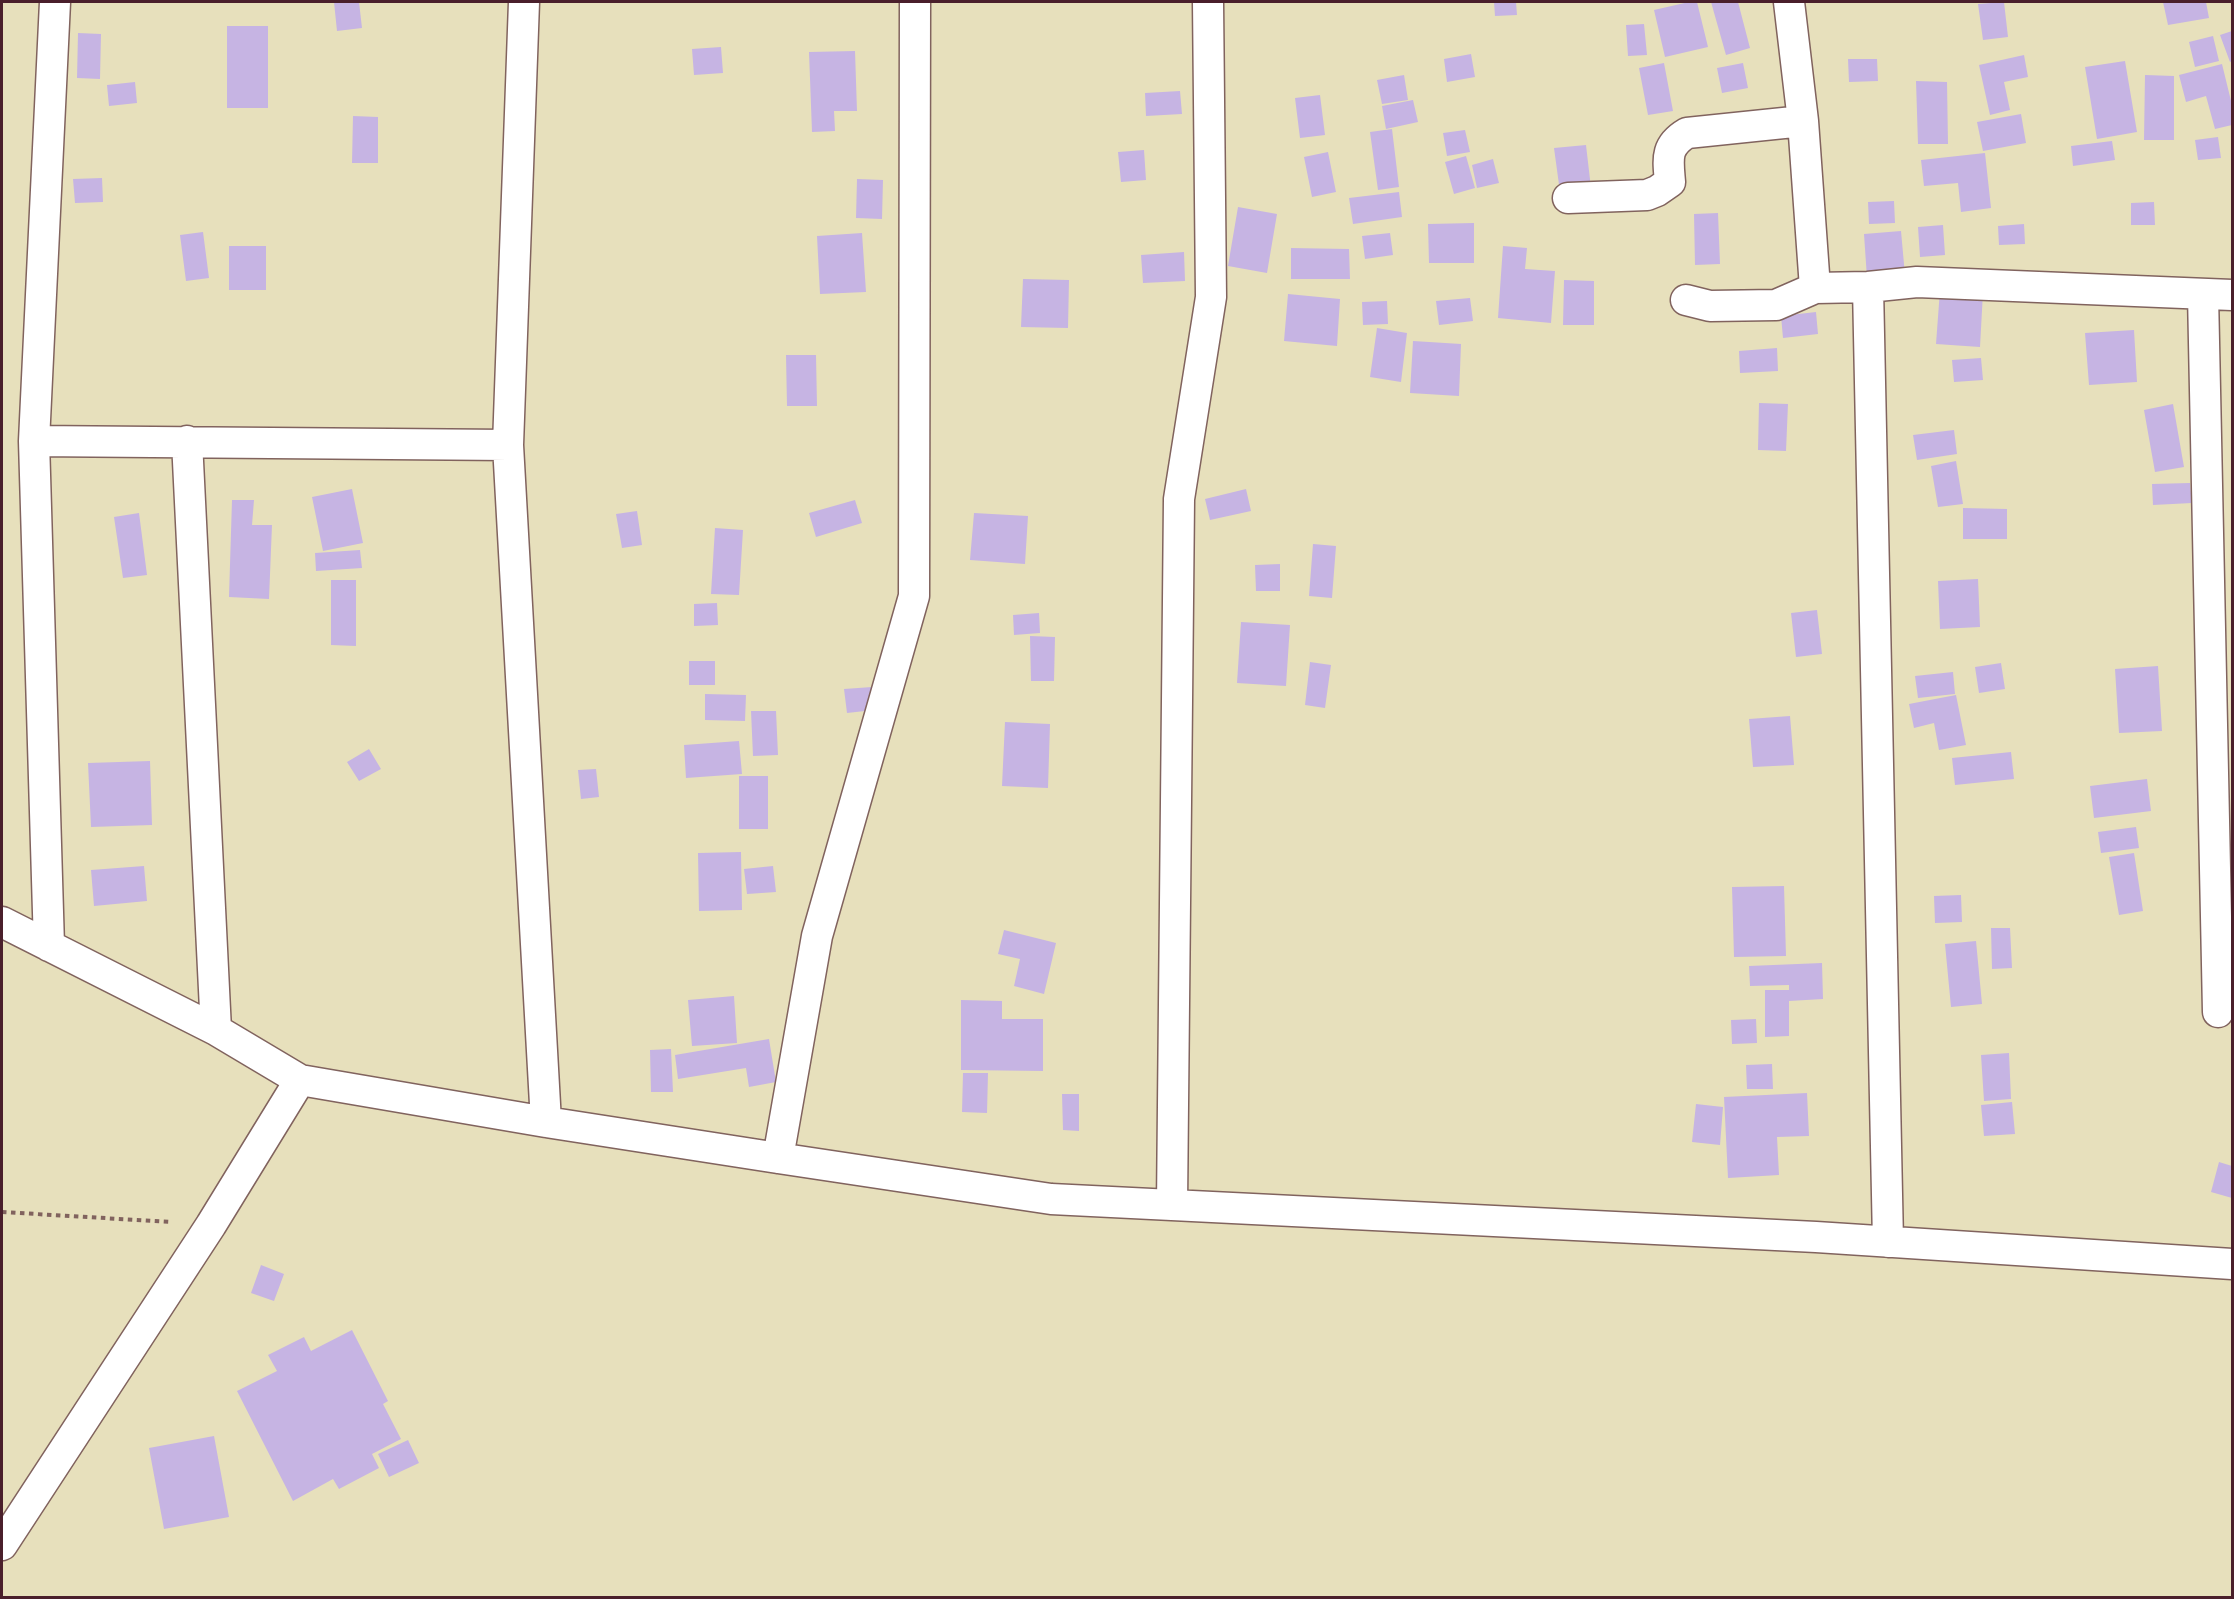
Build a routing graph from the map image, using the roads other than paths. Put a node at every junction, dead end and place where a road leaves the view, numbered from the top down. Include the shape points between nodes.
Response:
1 (55, 2) edge
2 (524, 2) edge
3 (915, 2) edge
4 (1206, 2) edge
5 (1789, 2) edge
6 (1803, 121) junction
7 (1568, 198) dead end
8 (1868, 287) junction
9 (1815, 288) junction
10 (2218, 295) edge
11 (1686, 300) dead end
12 (34, 441) junction
13 (187, 441) junction
14 (508, 445) junction
15 (2, 922) edge
16 (49, 946) junction
17 (2218, 1012) dead end
18 (216, 1030) junction
19 (300, 1080) junction
20 (546, 1122) junction
21 (778, 1158) junction
22 (1172, 1205) junction
23 (1888, 1242) junction
24 (2232, 1264) edge
25 (2, 1545) edge

1 - 12 street
2 - 14 street
3 - 21 street via 914,596 817,936
4 - 22 street via 1210,297 1179,498
5 - 6 street
6 - 7 street via 1687,134 1671,147 1670,182 1657,191 1636,196
6 - 9 street
8 - 9 street
8 - 10 street via 1917,282
8 - 23 street
9 - 11 street via 1776,305 1710,306
10 - 17 street
12 - 13 street
12 - 16 street
13 - 14 street
13 - 18 street
14 - 20 street
15 - 16 street
16 - 18 street
18 - 19 street
19 - 20 street
19 - 25 street via 211,1225
20 - 21 street
21 - 22 street via 1051,1199
22 - 23 street
23 - 24 street

